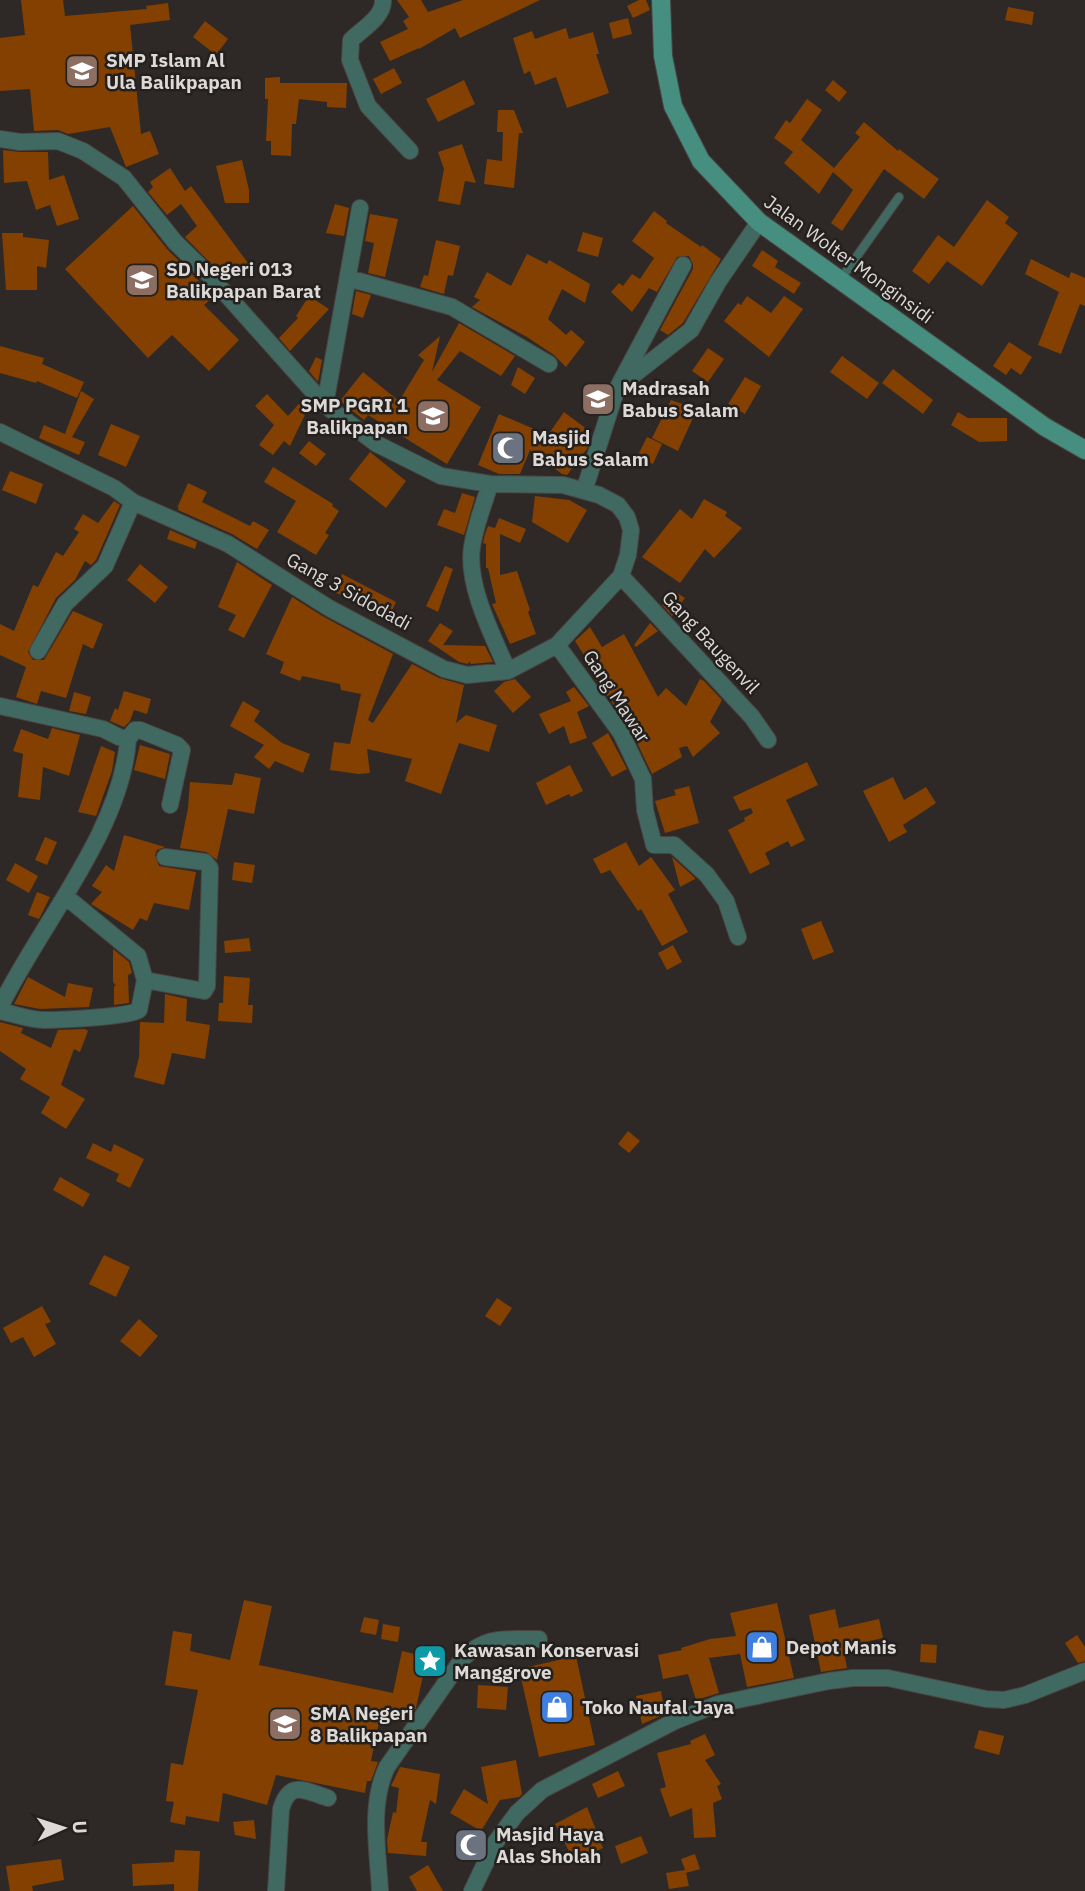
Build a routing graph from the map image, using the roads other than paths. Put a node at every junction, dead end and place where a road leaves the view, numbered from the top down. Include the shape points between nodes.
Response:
1 (383, 0) edge
2 (661, 0) edge
3 (0, 139) edge
4 (410, 151) dead end
5 (899, 197) dead end
6 (360, 208) dead end
7 (759, 222) junction
8 (683, 265) dead end
9 (348, 278) junction
10 (840, 280) junction
11 (549, 364) dead end
12 (617, 388) junction
13 (325, 405) junction
14 (0, 432) edge
15 (1085, 450) edge
16 (490, 484) junction
17 (584, 491) junction
18 (133, 502) junction
19 (621, 576) junction
20 (557, 645) junction
21 (38, 651) dead end
22 (508, 671) junction
23 (0, 706) edge
24 (128, 739) junction
25 (768, 740) dead end
26 (170, 805) dead end
27 (165, 857) dead end
28 (65, 897) junction
29 (738, 937) dead end
30 (145, 981) junction
31 (0, 1009) edge
32 (539, 1639) dead end
33 (1085, 1671) edge
34 (328, 1798) dead end
35 (275, 1891) edge
36 (380, 1891) edge
37 (472, 1891) edge

1 - 4 street via 380,13 351,40 350,60 368,106
2 - 7 main road, Jalan Wolter Monginsidi via 663,56 673,106 701,161
3 - 13 street via 58,141 124,178 175,242
5 - 10 lane
6 - 9 street
7 - 10 main road, Jalan Wolter Monginsidi
7 - 12 street via 691,330
8 - 12 street
9 - 11 street via 452,307
9 - 13 street
10 - 15 main road, Jalan Wolter Monginsidi via 1045,427
12 - 17 street
13 - 16 street via 377,444 441,476
14 - 18 street, Gang 3 Sidodadi via 114,488
16 - 17 street via 563,485
16 - 22 street via 472,548 473,575
17 - 19 street, Gang 3 Sidodadi via 618,505 627,517 631,530
18 - 21 street via 104,566 65,604
18 - 22 street, Gang 3 Sidodadi via 228,544 329,608 444,669 467,675
19 - 20 street, Gang 3 Sidodadi
19 - 25 street, Gang Baugenvil
20 - 22 street, Gang 3 Sidodadi
20 - 29 street, Gang Mawar via 621,733 643,779 654,845 674,845 707,875 726,901
23 - 24 street
24 - 26 street via 141,730 182,750
24 - 28 street via 126,763 106,819
27 - 30 street via 205,862 210,869 207,986 204,991
28 - 30 street via 138,956
28 - 31 street via 18,970
30 - 31 street via 136,1012 42,1020
32 - 36 street via 487,1641 476,1646 387,1766 376,1812
33 - 37 street via 1004,1700 888,1678 853,1678 718,1704 675,1721 542,1790 495,1843
34 - 35 street via 299,1789 285,1796

